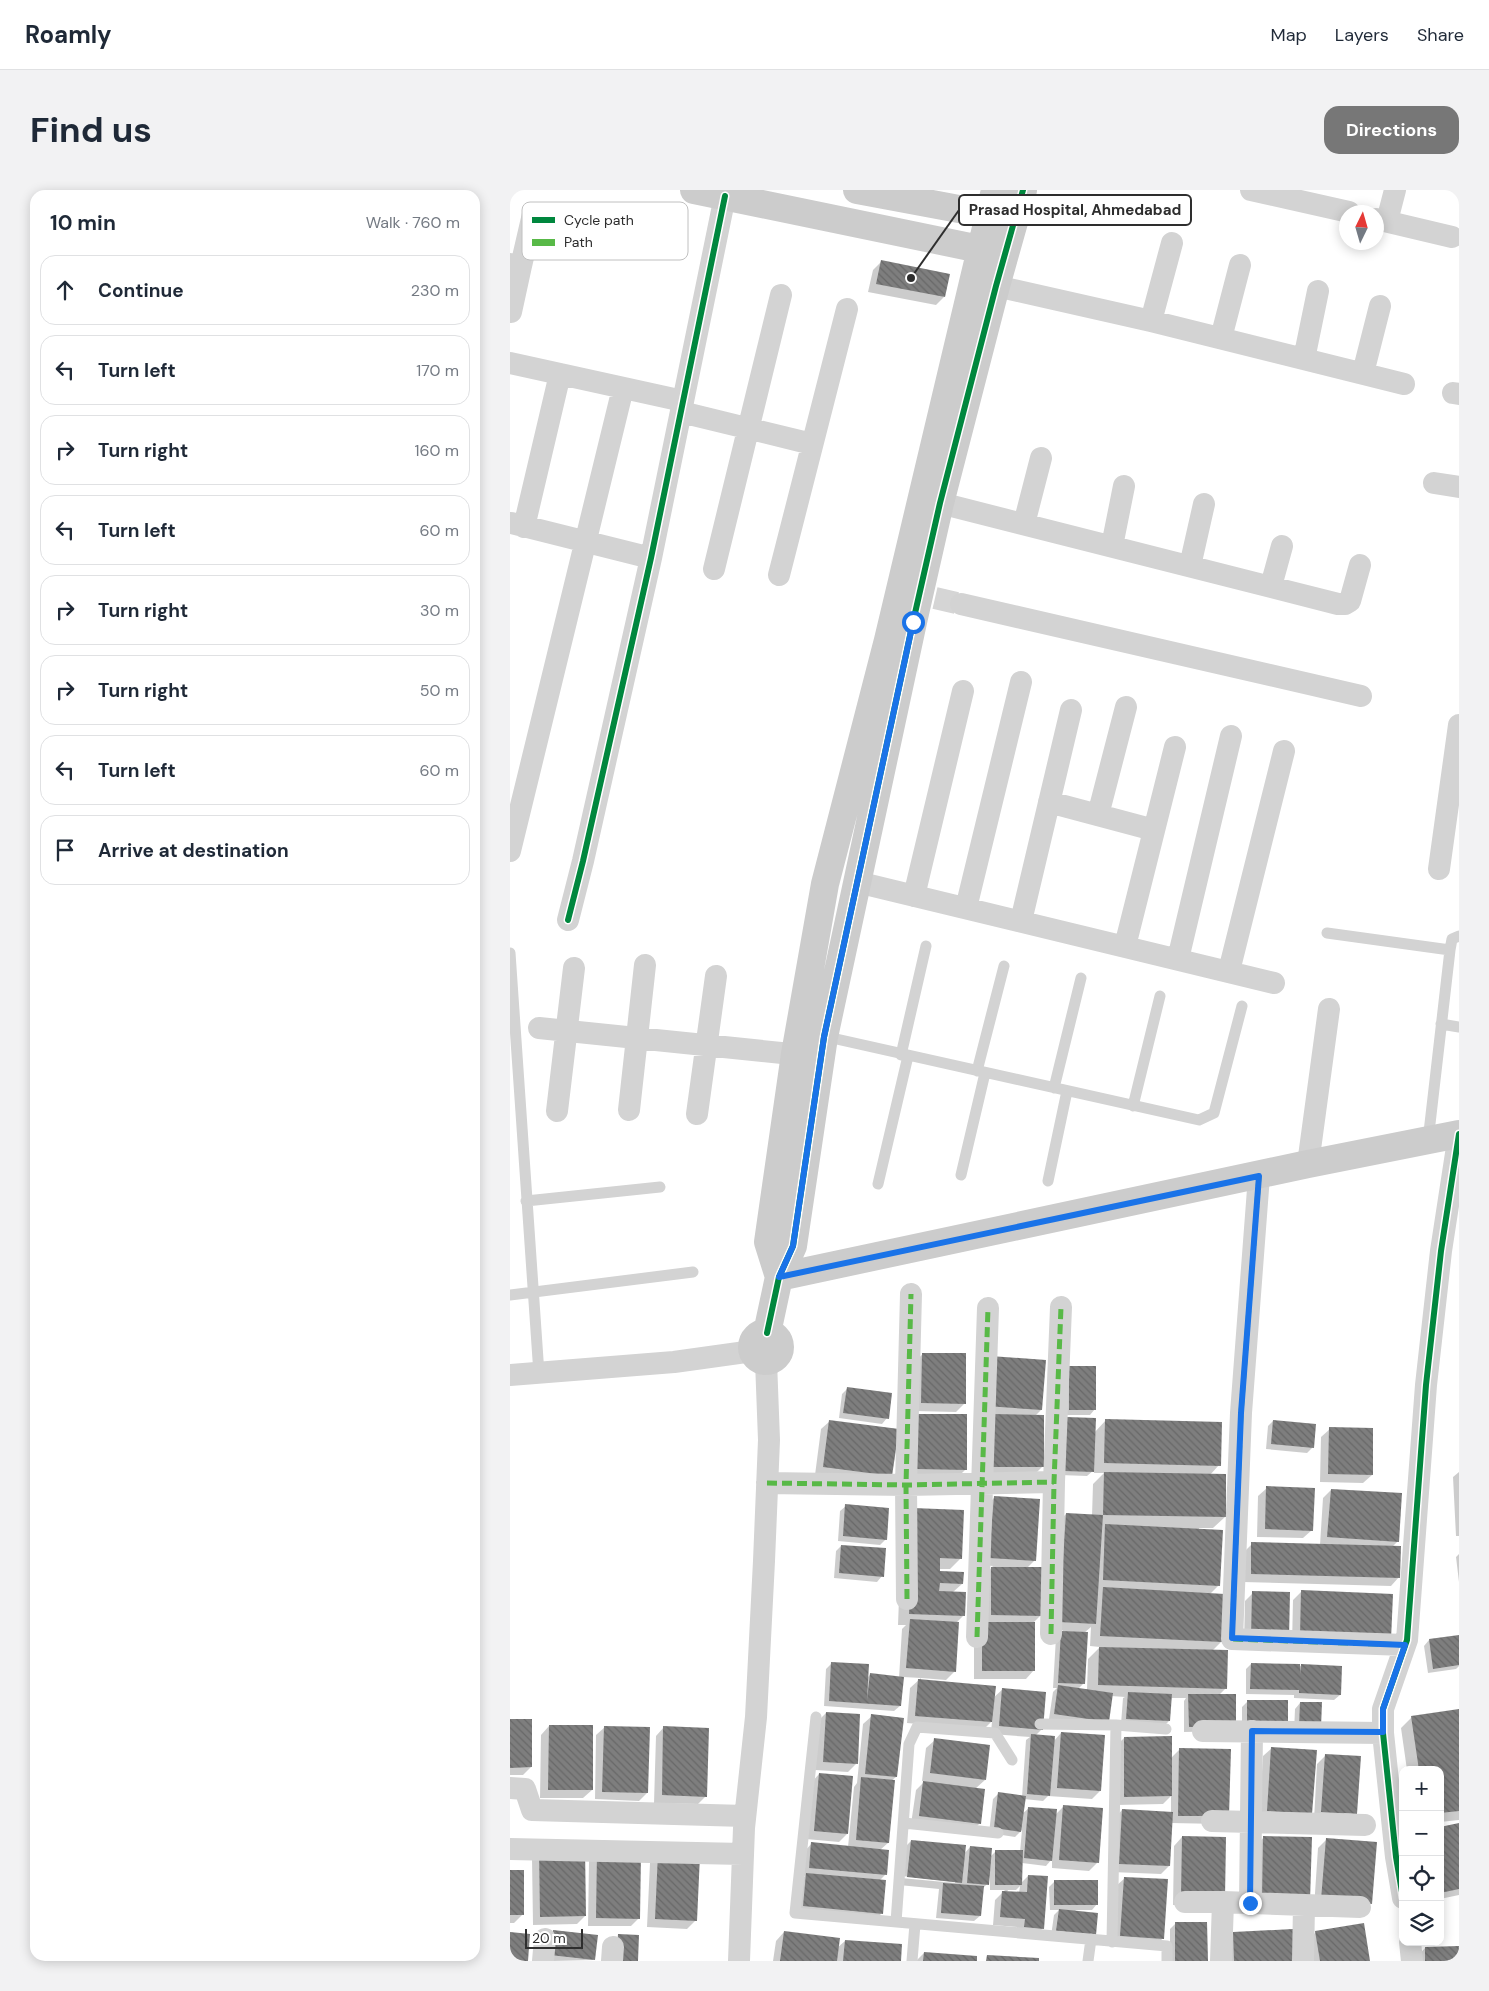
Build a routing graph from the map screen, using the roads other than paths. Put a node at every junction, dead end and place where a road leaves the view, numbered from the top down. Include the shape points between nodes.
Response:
1 (694, 190) edge
2 (857, 190) edge
3 (1023, 190) edge
4 (1251, 190) edge
5 (1395, 190) edge
6 (724, 196) junction
7 (1000, 208) edge
8 (1339, 210) edge
9 (1384, 215) edge
10 (1384, 220) edge
11 (1452, 237) dead end
12 (1172, 243) dead end
13 (522, 245) edge
14 (993, 252) junction
15 (515, 265) edge
16 (1240, 265) dead end
17 (996, 286) junction
18 (1318, 291) dead end
19 (781, 295) dead end
20 (1380, 306) dead end
21 (847, 309) dead end
22 (510, 312) edge
23 (1151, 321) junction
24 (1221, 338) junction
25 (1304, 358) junction
26 (510, 363) edge
27 (1363, 373) junction
28 (560, 374) junction
29 (1404, 384) dead end
30 (623, 388) junction
31 (682, 406) junction
32 (750, 429) junction
33 (812, 444) junction
34 (1041, 458) dead end
35 (1434, 483) dead end
36 (1124, 486) dead end
37 (1459, 486) edge
38 (940, 503) junction
39 (1204, 504) dead end
40 (1024, 524) junction
41 (517, 525) edge
42 (585, 542) junction
43 (1112, 546) junction
44 (1282, 546) dead end
45 (651, 558) junction
46 (1360, 565) dead end
47 (1190, 566) junction
48 (714, 569) dead end
49 (779, 575) dead end
50 (1272, 586) junction
51 (918, 594) junction
52 (961, 604) tunnel mouth
53 (1021, 682) dead end
54 (963, 690) dead end
55 (1360, 696) dead end
56 (1126, 707) dead end
57 (1071, 710) dead end
58 (1459, 725) edge
59 (1231, 736) dead end
60 (1175, 747) dead end
61 (1284, 752) dead end
62 (1049, 802) junction
63 (1098, 815) junction
64 (1154, 830) junction
65 (510, 851) edge
66 (1439, 869) dead end
67 (857, 882) junction
68 (914, 896) junction
69 (966, 908) junction
70 (568, 920) dead end
71 (1021, 921) junction
72 (1328, 932) dead end
73 (1459, 936) edge
74 (926, 946) dead end
75 (1125, 946) junction
76 (1450, 950) junction
77 (510, 953) edge
78 (1178, 959) junction
79 (646, 966) dead end
80 (1004, 966) dead end
81 (574, 968) dead end
82 (1229, 971) junction
83 (716, 976) dead end
84 (1080, 978) dead end
85 (1274, 983) dead end
86 (1160, 996) dead end
87 (1242, 1006) dead end
88 (1329, 1009) dead end
89 (1441, 1024) junction
90 (1459, 1027) edge
91 (539, 1028) dead end
92 (512, 1030) edge
93 (568, 1031) junction
94 (636, 1039) junction
95 (810, 1041) junction
96 (705, 1045) junction
97 (904, 1055) junction
98 (981, 1072) junction
99 (1054, 1088) junction
100 (1067, 1091) junction
101 (1134, 1106) junction
102 (629, 1110) dead end
103 (557, 1111) dead end
104 (697, 1114) dead end
105 (1459, 1134) edge
106 (1428, 1140) junction
107 (1308, 1164) junction
108 (961, 1175) dead end
109 (1259, 1176) junction
110 (1048, 1181) dead end
111 (878, 1184) dead end
112 (660, 1187) dead end
113 (526, 1201) junction
114 (693, 1272) dead end
115 (779, 1277) junction
116 (533, 1292) junction
117 (911, 1294) dead end
118 (510, 1295) edge
119 (1061, 1307) dead end
120 (988, 1308) dead end
121 (762, 1348) junction
122 (539, 1374) junction
123 (510, 1375) edge
124 (1054, 1482) junction
125 (768, 1483) junction
126 (983, 1484) junction
127 (906, 1486) junction
128 (907, 1599) dead end
129 (1051, 1634) dead end
130 (977, 1637) dead end
131 (1405, 1645) junction
132 (816, 1717) dead end
133 (1040, 1724) dead end
134 (1116, 1726) junction
135 (1166, 1729) dead end
136 (1204, 1731) dead end
137 (1252, 1731) junction
138 (1383, 1732) junction
139 (1012, 1760) dead end
140 (510, 1788) edge
141 (745, 1816) junction
142 (1212, 1821) dead end
143 (904, 1823) junction
144 (1251, 1823) junction
145 (1365, 1825) dead end
146 (998, 1833) dead end
147 (510, 1850) edge
148 (743, 1854) junction
149 (1399, 1875) edge
150 (1185, 1902) dead end
151 (1224, 1902) junction
152 (1250, 1903) junction
153 (1304, 1905) junction
154 (1360, 1907) dead end
155 (896, 1922) junction
156 (915, 1924) junction
157 (1091, 1939) junction
158 (1112, 1942) junction
159 (1410, 1946) edge
160 (740, 1961) edge
161 (912, 1961) edge
162 (1088, 1961) edge
163 (1167, 1961) edge
164 (1222, 1961) edge
165 (1303, 1961) edge
166 (1412, 1961) edge

1 - 6 street
2 - 7 street
3 - 7 street
4 - 8 street
5 - 9 street
6 - 14 street
6 - 31 street
7 - 14 street
10 - 11 street
12 - 23 street
13 - 15 street
14 - 17 street
14 - 51 street
15 - 22 street
16 - 24 street
17 - 23 street
17 - 38 street
18 - 25 street
19 - 32 street
20 - 27 street
21 - 33 street
23 - 24 street
24 - 25 street
25 - 27 street
26 - 28 street
27 - 29 street
28 - 30 street
28 - 41 street
30 - 31 street
30 - 42 street
31 - 32 street
31 - 45 street
32 - 33 street
32 - 48 street
33 - 49 street
34 - 40 street
35 - 37 street
36 - 43 street
38 - 40 street
38 - 51 street
39 - 47 street
40 - 43 street
41 - 42 street
42 - 45 street
42 - 65 street
43 - 47 street
44 - 50 street
45 - 70 street
46 - 50 street via 1350,601 1345,604
47 - 50 street
51 - 67 street
51 - 95 street via 825,884
52 - 55 street
53 - 69 street
54 - 68 street
56 - 63 street
57 - 62 street
58 - 66 street
59 - 78 street
60 - 64 street
61 - 82 street
62 - 63 street
62 - 71 street
63 - 64 street
64 - 75 street
67 - 68 street
67 - 95 street
68 - 69 street
69 - 71 street
71 - 75 street
72 - 76 lane
73 - 76 lane via 1452,939
74 - 97 lane
75 - 78 street
76 - 89 lane
77 - 92 lane
78 - 82 street
79 - 94 street
80 - 98 lane
81 - 93 street
82 - 85 street
83 - 96 street
84 - 99 lane
86 - 101 lane
87 - 101 lane via 1214,1113 1199,1120
88 - 107 street
89 - 90 lane
89 - 106 lane
91 - 93 street
92 - 113 lane
93 - 94 street
93 - 103 street
94 - 96 street
94 - 102 street
95 - 96 street
95 - 97 lane
95 - 115 street via 793,1246
96 - 104 street
97 - 98 lane
97 - 111 lane
98 - 99 lane
98 - 108 lane
99 - 100 lane
100 - 101 lane
100 - 110 lane
105 - 106 street
105 - 131 street via 1427,1375
106 - 107 street
107 - 109 street
109 - 115 street
109 - 131 street via 1241,1413 1232,1638
112 - 113 lane
113 - 116 lane
114 - 116 lane
115 - 121 street
116 - 118 lane
116 - 122 lane
117 - 127 street
119 - 124 street
120 - 126 street
121 - 122 street via 674,1362
121 - 125 street via 769,1440
122 - 123 street
124 - 126 street
124 - 129 street
125 - 127 street
125 - 141 street via 756,1717
126 - 127 street
126 - 130 street
127 - 128 street
131 - 138 street via 1383,1709
132 - 155 lane via 795,1913
133 - 134 lane
134 - 135 lane
134 - 158 lane
136 - 137 street
137 - 138 street
137 - 144 street
138 - 149 street
139 - 143 lane via 995,1733 917,1727 910,1744
140 - 141 street via 525,1789 532,1810
141 - 148 street
142 - 144 street
143 - 146 lane
143 - 155 lane
144 - 145 street
144 - 152 street
147 - 148 street
148 - 160 street
150 - 151 street
151 - 152 street
151 - 164 street
152 - 153 street
153 - 154 street
153 - 165 street
155 - 156 lane
156 - 157 lane
156 - 161 lane
157 - 158 lane
157 - 162 lane
158 - 163 lane via 1167,1946
159 - 166 street

